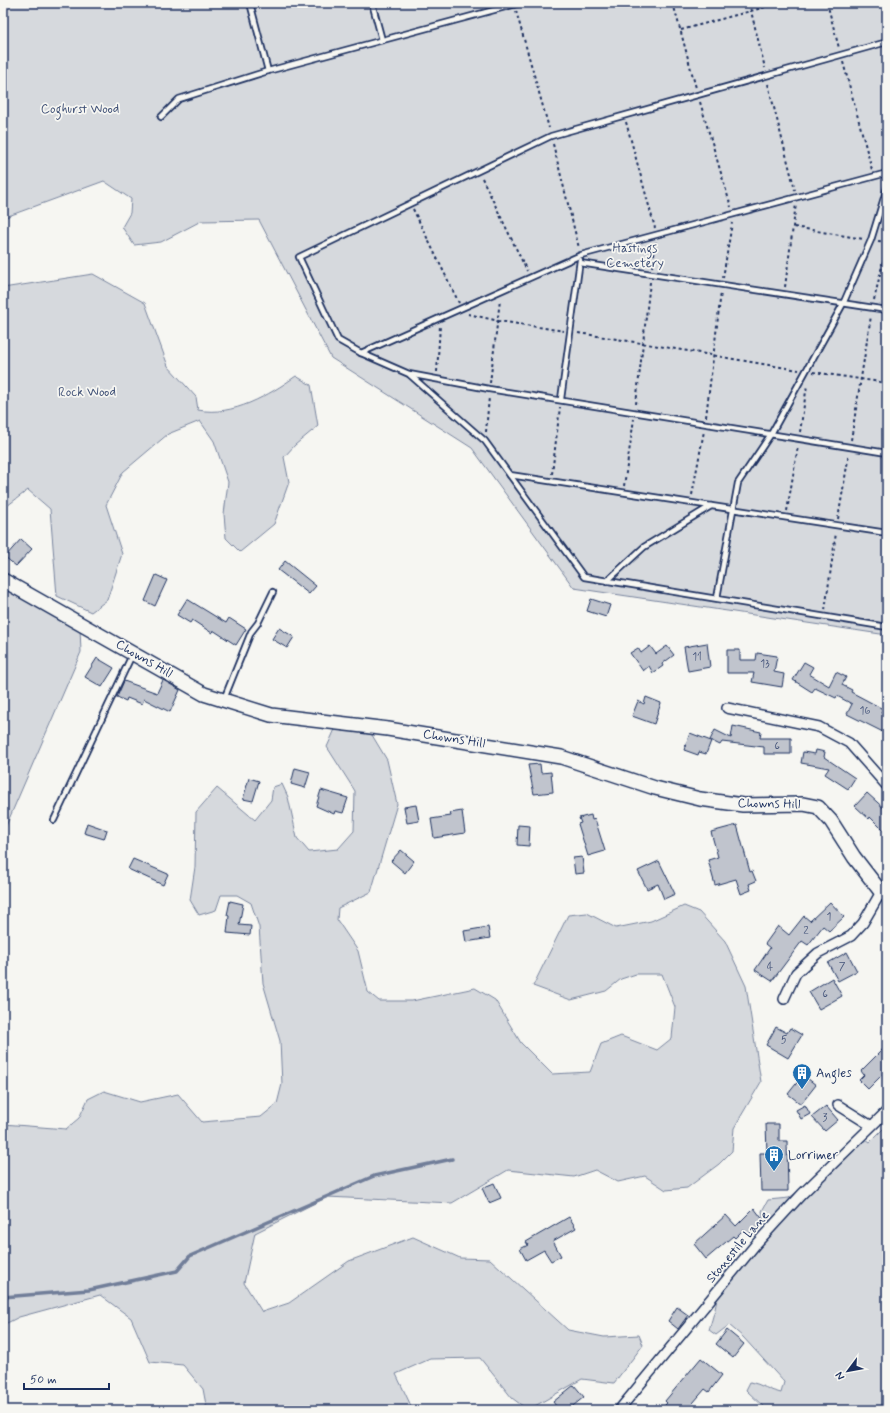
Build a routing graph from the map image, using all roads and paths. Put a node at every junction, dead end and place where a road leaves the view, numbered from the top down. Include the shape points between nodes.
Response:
1 (250, 3) edge
2 (372, 3) edge
3 (520, 3) edge
4 (673, 3) edge
5 (749, 3) edge
6 (780, 3) edge
7 (827, 3) edge
8 (514, 4) edge
9 (752, 10) junction
10 (680, 30) junction
11 (382, 40) junction
12 (887, 42) edge
13 (841, 54) junction
14 (268, 71) junction
15 (766, 75) junction
16 (699, 96) junction
17 (624, 115) junction
18 (161, 117) dead end
19 (551, 136) junction
20 (479, 170) junction
21 (887, 173) edge
22 (874, 177) junction
23 (887, 188) edge
24 (797, 197) junction
25 (410, 203) junction
26 (733, 214) junction
27 (794, 227) junction
28 (657, 235) junction
29 (871, 240) junction
30 (887, 244) edge
31 (581, 255) junction
32 (580, 263) junction
33 (651, 273) junction
34 (530, 278) junction
35 (722, 284) junction
36 (501, 291) junction
37 (784, 294) junction
38 (843, 304) junction
39 (462, 308) junction
40 (873, 308) junction
41 (887, 310) edge
42 (455, 311) junction
43 (440, 318) junction
44 (499, 321) junction
45 (570, 332) junction
46 (642, 342) junction
47 (361, 353) junction
48 (712, 356) junction
49 (805, 371) junction
50 (409, 374) junction
51 (437, 379) junction
52 (860, 379) junction
53 (887, 383) edge
54 (489, 389) junction
55 (560, 399) junction
56 (635, 412) junction
57 (706, 422) junction
58 (772, 434) junction
59 (485, 442) junction
60 (850, 447) junction
61 (887, 452) edge
62 (510, 475) junction
63 (551, 481) junction
64 (623, 493) junction
65 (691, 502) junction
66 (711, 506) junction
67 (734, 509) junction
68 (837, 527) junction
69 (887, 533) edge
70 (3, 580) edge
71 (607, 581) junction
72 (273, 592) dead end
73 (717, 598) junction
74 (824, 617) junction
75 (887, 627) edge
76 (133, 653) junction
77 (224, 700) junction
78 (727, 708) dead end
79 (887, 786) edge
80 (54, 820) dead end
81 (884, 893) edge
82 (784, 999) dead end
83 (838, 1105) dead end
84 (887, 1111) edge
85 (870, 1125) junction
86 (619, 1410) edge

1 - 14 lane
2 - 11 lane
3 - 8 lane
4 - 10 path
5 - 9 path
6 - 9 path
7 - 13 path
8 - 11 lane
8 - 19 path
9 - 10 path
9 - 15 path
10 - 16 path
11 - 14 lane
12 - 13 lane
13 - 15 lane
13 - 22 path
14 - 18 lane via 179,99
15 - 16 lane
15 - 24 path
16 - 17 lane
16 - 26 path
17 - 19 lane
17 - 28 path
19 - 20 lane
19 - 31 path
20 - 25 lane
20 - 34 path
21 - 22 lane
22 - 24 lane
23 - 29 lane
24 - 26 lane
24 - 27 path
25 - 39 path
25 - 47 lane via 299,257 338,340
26 - 28 lane
26 - 35 path
27 - 29 path
27 - 37 path
28 - 31 lane
28 - 33 path
29 - 30 path
29 - 38 lane
30 - 40 path
31 - 32 lane
31 - 34 lane
32 - 33 lane
32 - 45 lane
33 - 35 lane
33 - 46 path
34 - 36 lane
35 - 37 lane
35 - 48 path
36 - 39 lane
36 - 44 path
37 - 38 lane
38 - 40 lane
38 - 49 lane
39 - 42 lane
40 - 41 lane
40 - 52 path
42 - 43 lane
42 - 44 path
43 - 47 lane
43 - 51 path
44 - 45 path
44 - 54 path
45 - 46 path
45 - 55 lane
46 - 48 path
46 - 56 path
47 - 50 lane
48 - 49 path
48 - 57 path
49 - 52 path
49 - 58 lane
50 - 51 lane
50 - 59 lane
51 - 54 lane
52 - 53 path
52 - 60 path
54 - 55 lane
54 - 59 path
55 - 56 lane
55 - 63 path
56 - 57 lane
56 - 64 path
57 - 58 lane
57 - 65 path
58 - 60 lane
58 - 67 lane via 738,483
59 - 62 lane
60 - 61 lane
60 - 68 path
62 - 63 lane
62 - 71 lane via 584,577
63 - 64 lane
64 - 65 lane
65 - 66 lane
66 - 67 lane
66 - 71 lane via 644,547
67 - 68 lane
67 - 73 lane
68 - 69 lane
68 - 74 path
70 - 76 street, Chowns Hill
71 - 73 lane
72 - 77 lane via 251,632
73 - 74 lane
74 - 75 lane
76 - 77 street, Chowns Hill via 204,694
76 - 80 lane
77 - 81 street, Chowns Hill via 271,715 388,729 561,757 655,788 700,799 743,805 803,804 818,807
78 - 79 street via 819,727 849,744
81 - 82 street via 863,923 850,936 818,953 796,973
83 - 85 street
84 - 85 street, Stonestile Lane
85 - 86 street, Stonestile Lane via 756,1244

